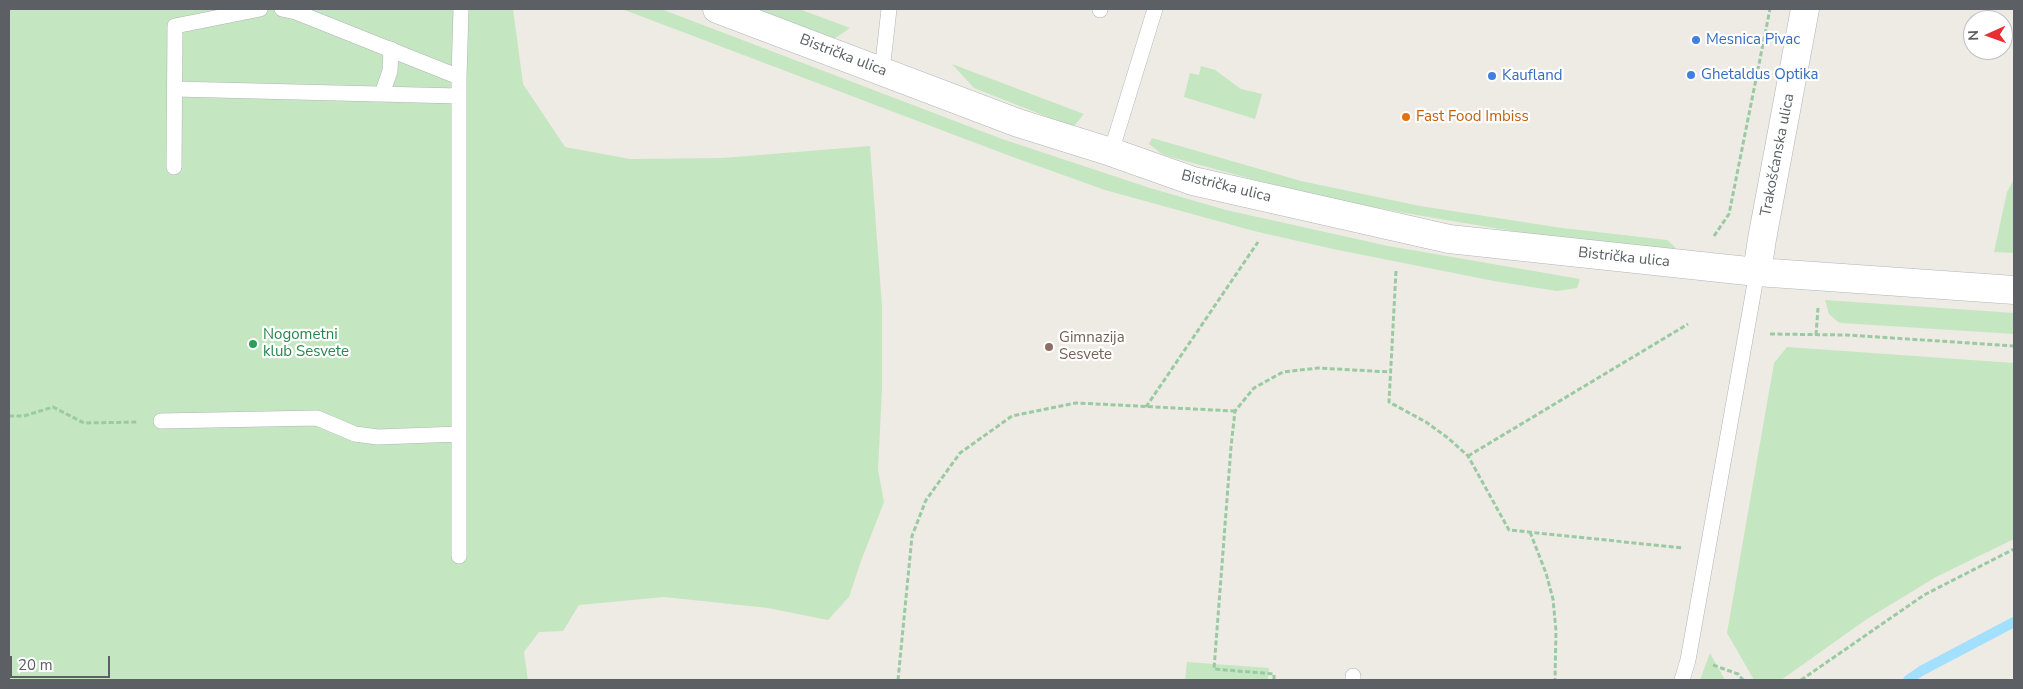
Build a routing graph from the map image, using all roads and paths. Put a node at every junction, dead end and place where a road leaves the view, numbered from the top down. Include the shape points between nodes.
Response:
1 (260, 9) edge
2 (282, 9) edge
3 (461, 9) edge
4 (717, 9) edge
5 (889, 9) edge
6 (1155, 9) edge
7 (1770, 9) edge
8 (1805, 9) edge
9 (391, 50) junction
10 (882, 71) junction
11 (459, 77) junction
12 (175, 89) junction
13 (382, 94) junction
14 (459, 96) junction
15 (1111, 152) junction
16 (174, 166) dead end
17 (1714, 236) dead end
18 (1258, 242) dead end
19 (1396, 271) dead end
20 (1757, 272) junction
21 (2014, 290) edge
22 (1818, 306) dead end
23 (1688, 324) dead end
24 (1767, 334) dead end
25 (1816, 335) junction
26 (2014, 346) edge
27 (1390, 372) junction
28 (1146, 407) junction
29 (1235, 411) junction
30 (9, 416) edge
31 (161, 421) joint
32 (459, 434) junction
33 (1468, 456) junction
34 (1530, 532) junction
35 (1683, 548) dead end
36 (2014, 549) edge
37 (459, 556) dead end
38 (1688, 660) junction
39 (898, 680) edge
40 (1274, 680) edge
41 (1555, 680) edge
42 (1682, 680) edge
43 (1743, 680) edge
44 (1801, 680) edge

1 - 12 lane via 175,26
2 - 9 lane
3 - 11 lane
4 - 10 main road, Bistrička ulica
5 - 10 lane
6 - 15 lane
7 - 17 path via 1728,214
8 - 20 main road, Trakošćanska ulica
9 - 11 lane
9 - 13 lane via 390,71
10 - 15 main road, Bistrička ulica via 1018,123
11 - 14 lane
12 - 13 lane
12 - 16 lane
13 - 14 lane
14 - 32 lane
15 - 20 main road, Bistrička ulica via 1193,181 1449,239
18 - 28 path
19 - 27 path
20 - 21 main road, Bistrička ulica
20 - 38 lane
22 - 25 path
23 - 33 path
24 - 25 path
25 - 26 path
27 - 29 path via 1318,368 1283,372 1254,388
27 - 33 path via 1389,402 1426,422
28 - 29 path
28 - 39 path via 1076,403 1012,416 960,453 926,500 912,536
29 - 40 path via 1214,669 1274,674
30 - 31 path via 24,416 53,407 84,423
31 - 32 lane via 317,418 355,434 378,437
32 - 37 lane
33 - 34 path via 1509,530
34 - 35 path
34 - 41 path via 1553,599
36 - 44 path via 1924,595
38 - 42 lane
38 - 43 path via 1738,674

